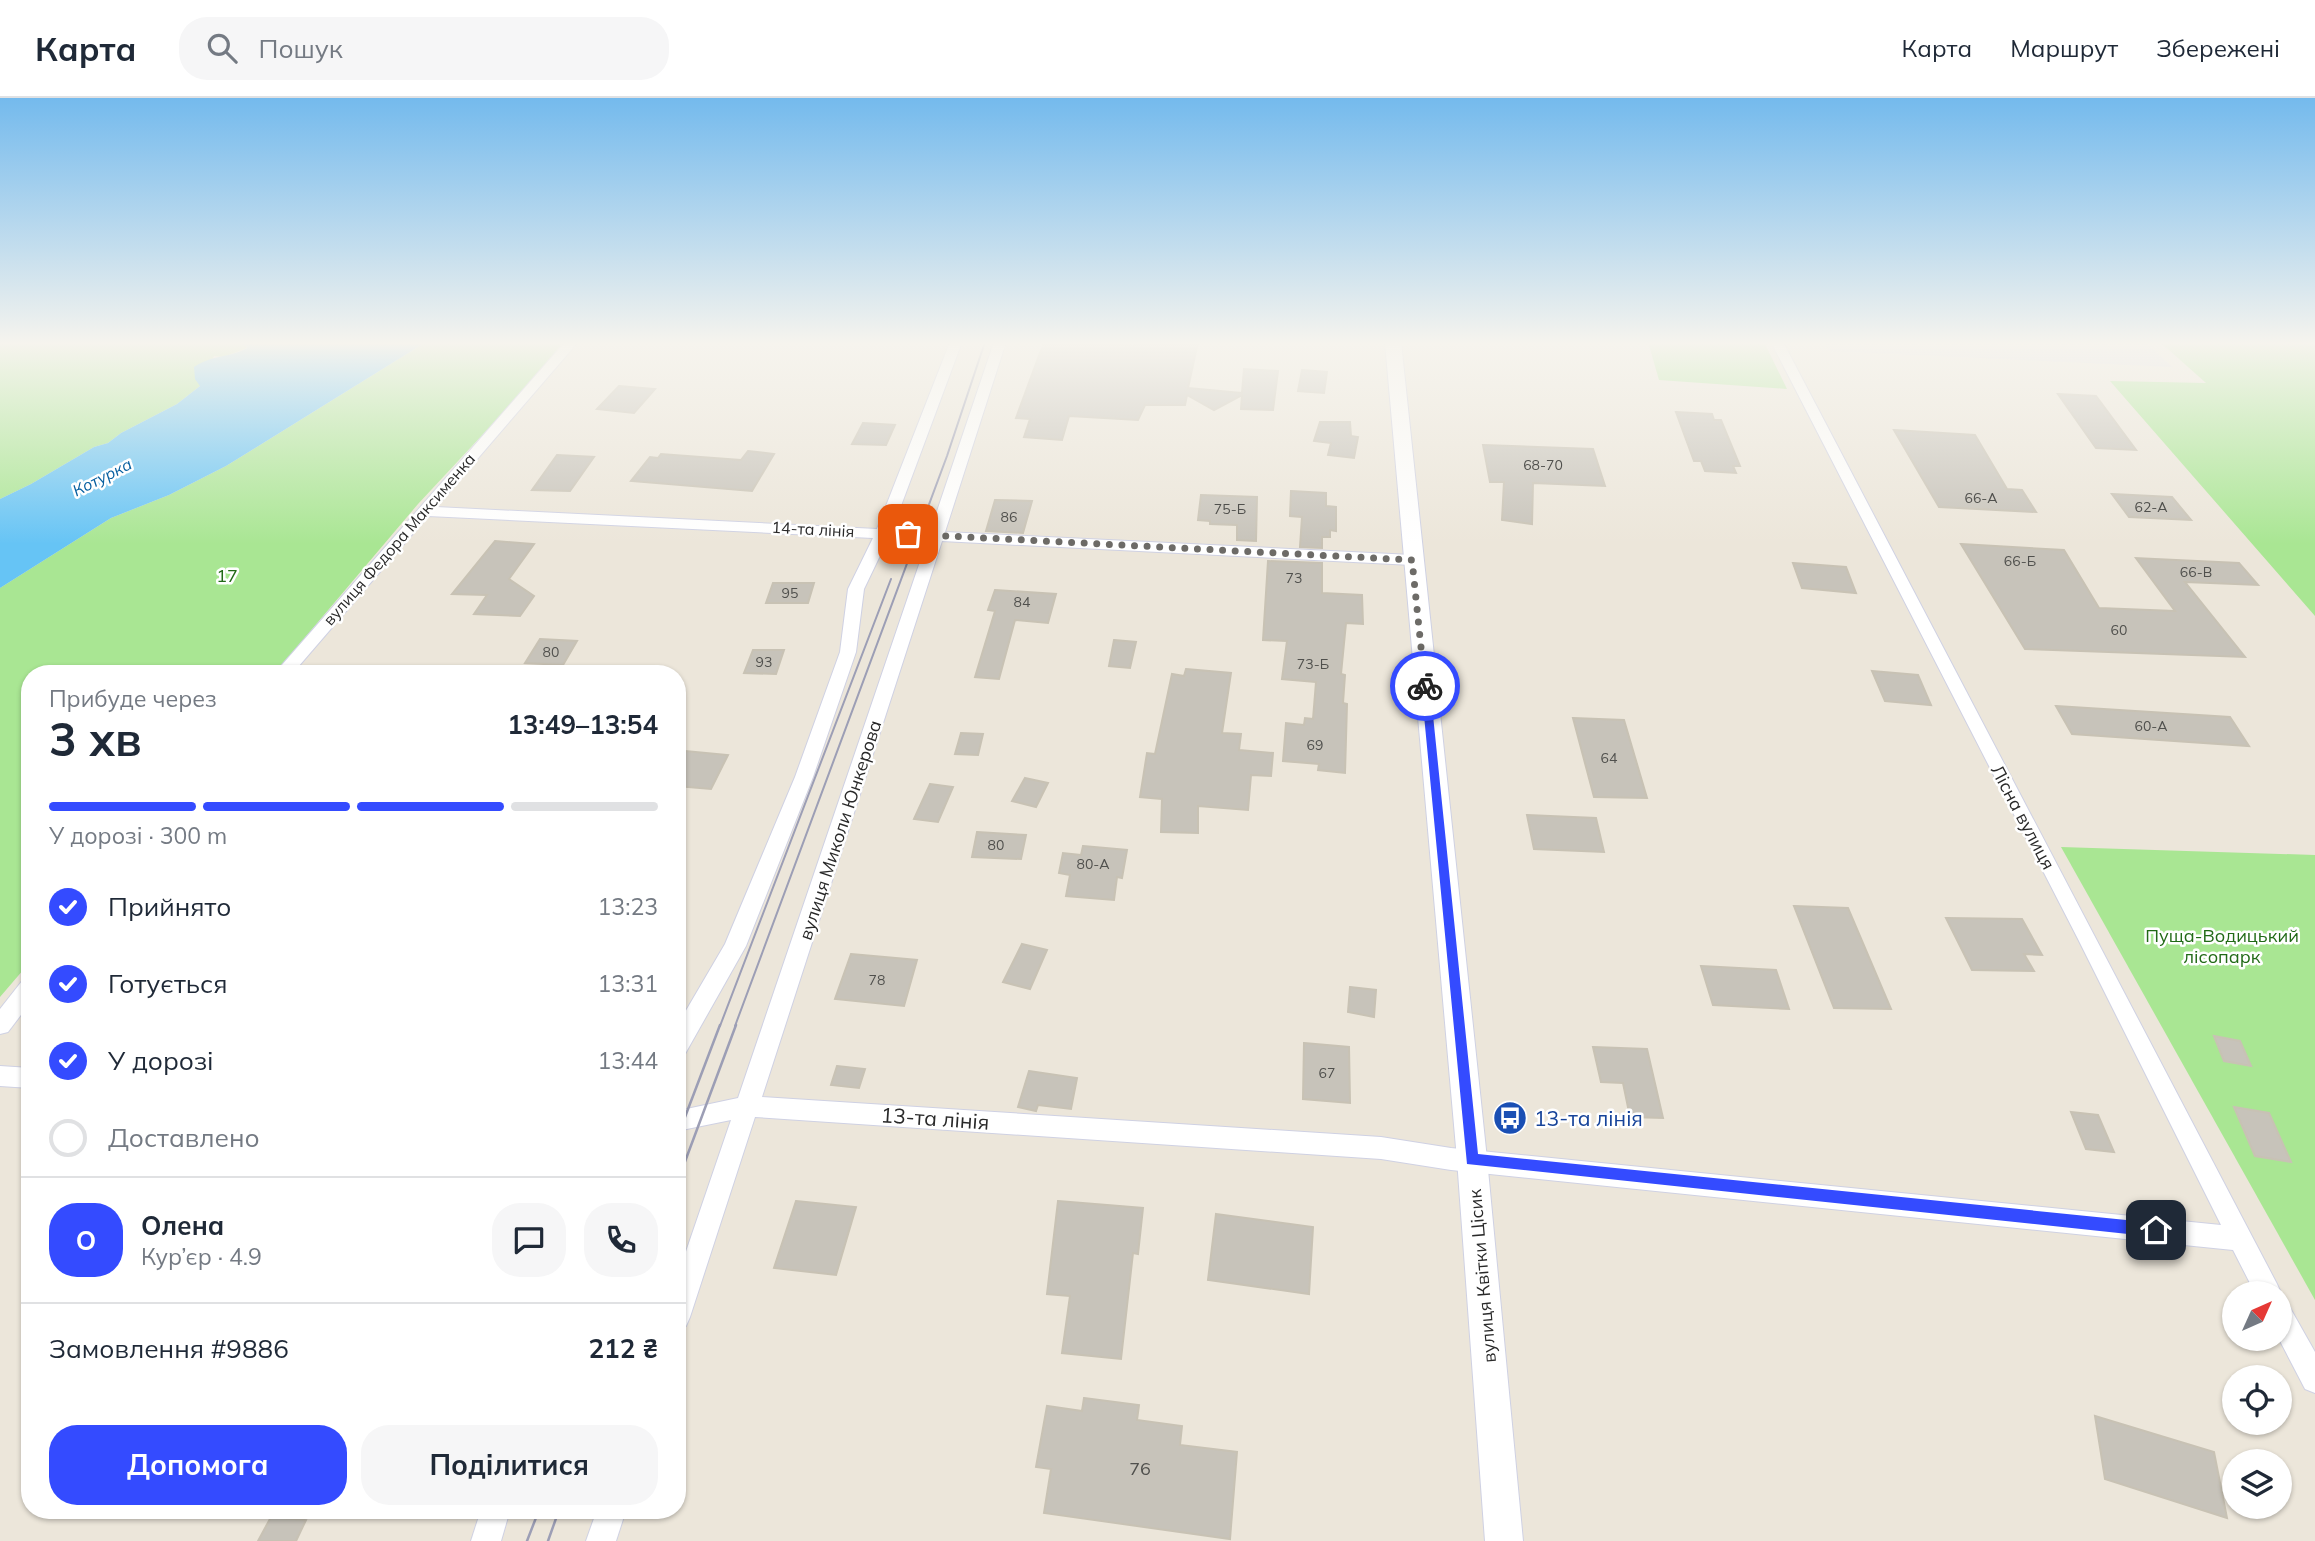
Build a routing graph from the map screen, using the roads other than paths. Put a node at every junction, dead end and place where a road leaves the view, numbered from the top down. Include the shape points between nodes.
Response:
1 (513, 409) edge
2 (930, 409) edge
3 (978, 409) edge
4 (1399, 409) edge
5 (1811, 409) edge
6 (423, 512) junction
7 (883, 532) junction
8 (936, 536) junction
9 (1412, 560) junction
10 (290, 665) edge
11 (21, 998) edge
12 (0, 1025) edge
13 (686, 1032) edge
14 (0, 1076) edge
15 (21, 1077) edge
16 (749, 1105) junction
17 (686, 1119) edge
18 (1472, 1159) junction
19 (2239, 1239) junction
20 (2262, 1281) edge
21 (686, 1290) edge
22 (2292, 1337) edge
23 (2315, 1379) edge
24 (493, 1519) edge
25 (609, 1519) edge
26 (486, 1541) edge
27 (601, 1541) edge
28 (1504, 1541) edge

1 - 6 street, вулиця Федора Максименка
2 - 7 street
3 - 8 street, вулиця Миколи Юнкерова
4 - 9 street, вулиця Квітки Цісик
5 - 19 street, Лісна вулиця
6 - 7 street, 14-та лінія
6 - 10 street, вулиця Федора Максименка
7 - 8 street, 14-та лінія
7 - 13 street via 856,589 848,652 804,777 736,946
8 - 9 street, 14-та лінія
8 - 16 street, вулиця Миколи Юнкерова
9 - 18 street, вулиця Квітки Цісик
11 - 12 street
14 - 15 street
16 - 17 street, 13-та лінія
16 - 18 street, 13-та лінія via 1381,1148
16 - 21 street, вулиця Миколи Юнкерова
18 - 19 street, 13-та лінія
18 - 28 street, вулиця Квітки Цісик
19 - 20 street, Лісна вулиця
22 - 23 street
24 - 26 street
25 - 27 street

